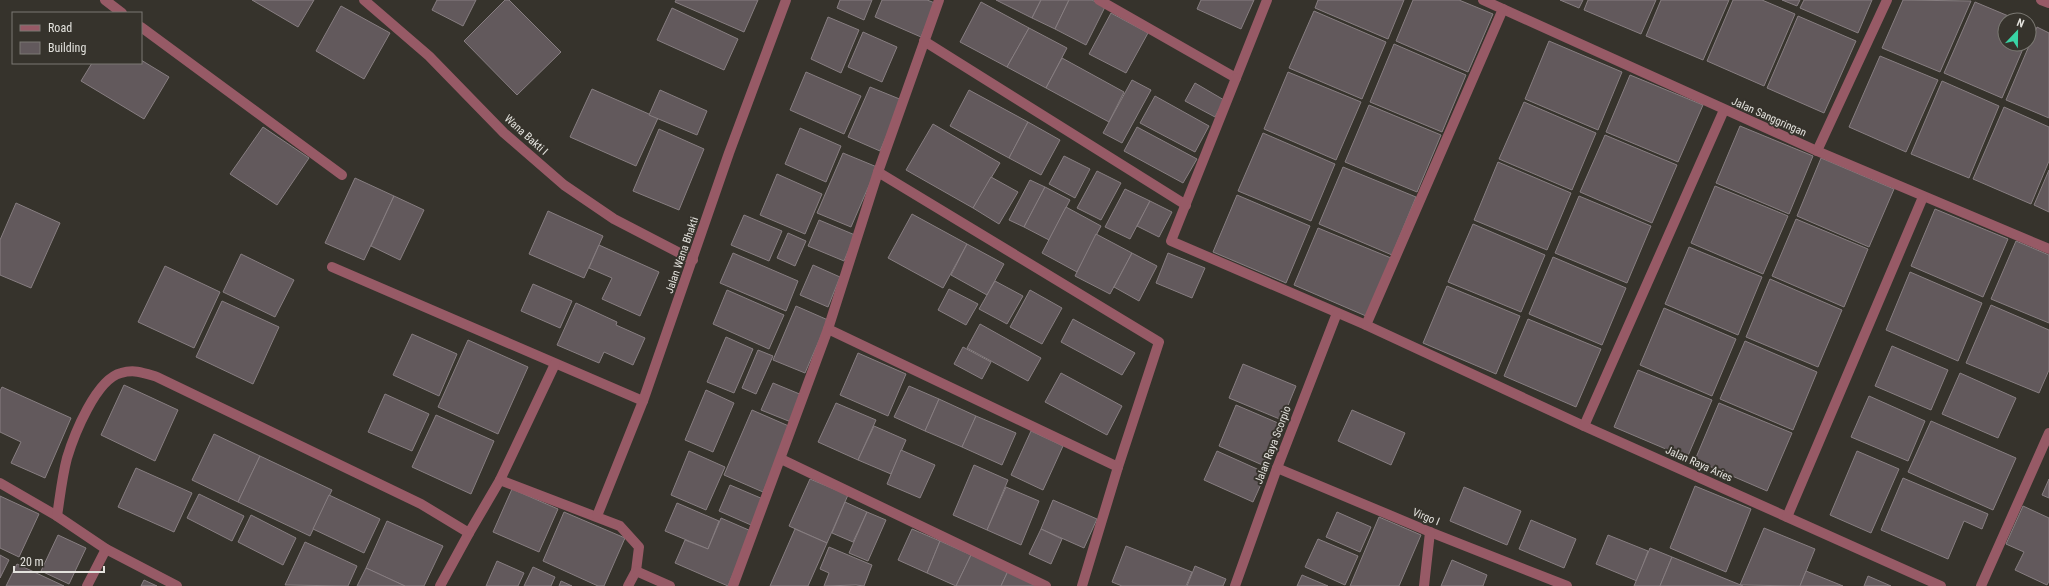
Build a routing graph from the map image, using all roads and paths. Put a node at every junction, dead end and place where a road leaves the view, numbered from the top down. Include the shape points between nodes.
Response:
1 (105, 0) edge
2 (364, 0) edge
3 (786, 0) edge
4 (939, 0) edge
5 (1099, 0) edge
6 (1267, 0) edge
7 (1482, 0) edge
8 (1887, 0) edge
9 (2041, 0) edge
10 (2049, 3) edge
11 (1503, 9) junction
12 (121, 12) edge
13 (142, 28) edge
14 (924, 41) junction
15 (1236, 78) junction
16 (1724, 110) junction
17 (1817, 151) junction
18 (878, 172) junction
19 (342, 175) dead end
20 (1923, 197) junction
21 (1186, 205) junction
22 (2049, 249) edge
23 (693, 260) junction
24 (332, 267) dead end
25 (1337, 313) junction
26 (1366, 325) junction
27 (828, 329) junction
28 (555, 364) junction
29 (643, 401) junction
30 (1584, 426) junction
31 (2049, 433) edge
32 (781, 459) junction
33 (1118, 467) junction
34 (1277, 468) junction
35 (500, 480) junction
36 (0, 483) edge
37 (57, 516) junction
38 (597, 516) junction
39 (1787, 516) junction
40 (1430, 532) junction
41 (468, 533) junction
42 (106, 549) junction
43 (636, 571) junction
44 (87, 586) edge
45 (177, 586) edge
46 (440, 586) edge
47 (628, 586) edge
48 (670, 586) edge
49 (733, 586) edge
50 (1046, 586) edge
51 (1082, 586) edge
52 (1235, 586) edge
53 (1424, 586) edge
54 (1567, 586) edge
55 (1941, 586) edge
56 (1981, 586) edge

1 - 12 street
2 - 23 street, Wana Bakti I via 429,56 504,133 564,185 614,219
3 - 23 street, Jalan Wana Bhakti via 729,153
4 - 14 street
5 - 15 street
6 - 15 street
7 - 11 street, Jalan Sanggringan
8 - 17 street
9 - 10 street
11 - 16 street, Jalan Sanggringan
11 - 26 street
13 - 19 street
14 - 18 street
14 - 21 street
15 - 21 street
16 - 17 street, Jalan Sanggringan
16 - 30 street
17 - 20 street, Jalan Sanggringan
18 - 27 street
18 - 33 street via 1159,342
20 - 22 street, Jalan Sanggringan
20 - 39 street
21 - 25 street, Jalan Raya Aries via 1171,241
23 - 29 street, Jalan Wana Bhakti
24 - 28 street
25 - 26 street, Jalan Raya Aries
25 - 34 street, Jalan Raya Scorpio
26 - 30 street, Jalan Raya Aries
27 - 32 street
27 - 33 street
28 - 29 street
28 - 35 street
29 - 38 street, Jalan Wana Bhakti
30 - 39 street, Jalan Raya Aries
31 - 56 street
32 - 49 street
32 - 50 street
33 - 51 street
34 - 40 street, Virgo I
34 - 52 street, Jalan Raya Scorpio
35 - 38 street
35 - 41 street
36 - 37 street
37 - 41 street via 68,458 89,406 103,384 120,373 138,370 421,504
37 - 42 street
38 - 43 street via 620,526 639,546
39 - 55 street, Jalan Raya Aries
40 - 53 street
40 - 54 street, Virgo I
41 - 46 street
42 - 44 street
42 - 45 street
43 - 47 street
43 - 48 street

